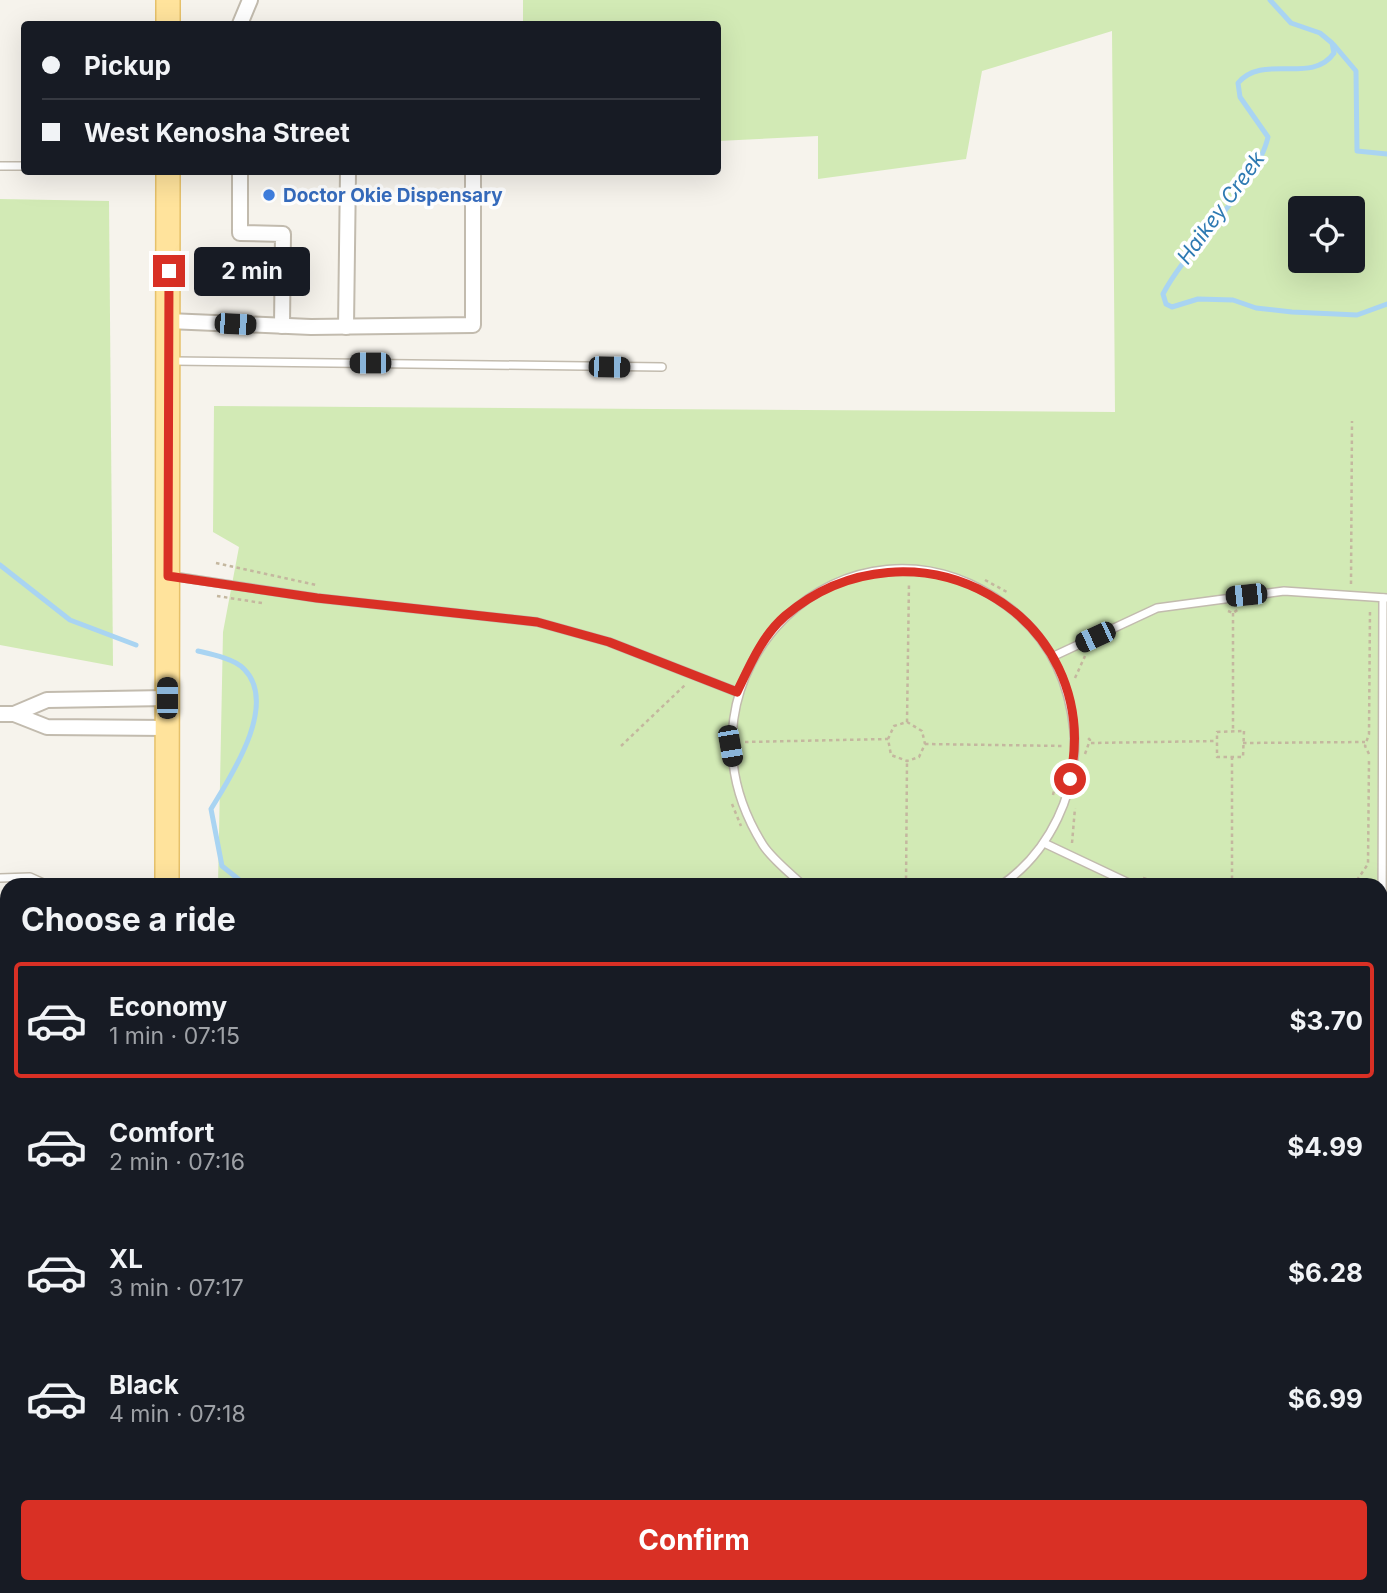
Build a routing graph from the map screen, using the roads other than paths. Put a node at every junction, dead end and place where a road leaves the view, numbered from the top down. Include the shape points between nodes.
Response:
1 (169, 0) edge
2 (250, 0) edge
3 (169, 21) edge
4 (241, 21) edge
5 (0, 166) edge
6 (21, 166) edge
7 (169, 175) edge
8 (240, 175) edge
9 (348, 175) edge
10 (473, 175) edge
11 (169, 321) junction
12 (282, 326) junction
13 (346, 327) junction
14 (169, 361) junction
15 (662, 367) dead end
16 (168, 576) junction
17 (1385, 598) edge
18 (1054, 656) junction
19 (737, 692) junction
20 (167, 698) junction
21 (7, 714) edge
22 (167, 728) junction
23 (1044, 844) junction
24 (0, 878) edge
25 (32, 878) edge
26 (167, 878) edge
27 (796, 878) edge
28 (1012, 878) edge
29 (1118, 878) edge
30 (1382, 878) edge

1 - 3 main road
2 - 4 street
5 - 6 lane
7 - 11 main road
8 - 12 street via 240,233 283,234
9 - 13 street
10 - 13 street via 473,325
11 - 12 street
11 - 14 main road
12 - 13 street
14 - 15 lane
14 - 16 main road
16 - 19 lane via 537,622 609,642
16 - 20 main road
17 - 18 lane via 1284,591 1157,608
17 - 30 lane
18 - 19 lane via 1023,618 988,592 947,575 903,569 860,575 819,591 783,617 756,652
18 - 23 lane via 1071,701 1076,753 1065,804
19 - 27 lane via 730,746 739,799 764,847
20 - 21 street via 47,700
20 - 22 main road
21 - 22 street via 47,727
22 - 26 main road
23 - 28 lane
23 - 29 lane
24 - 25 lane

